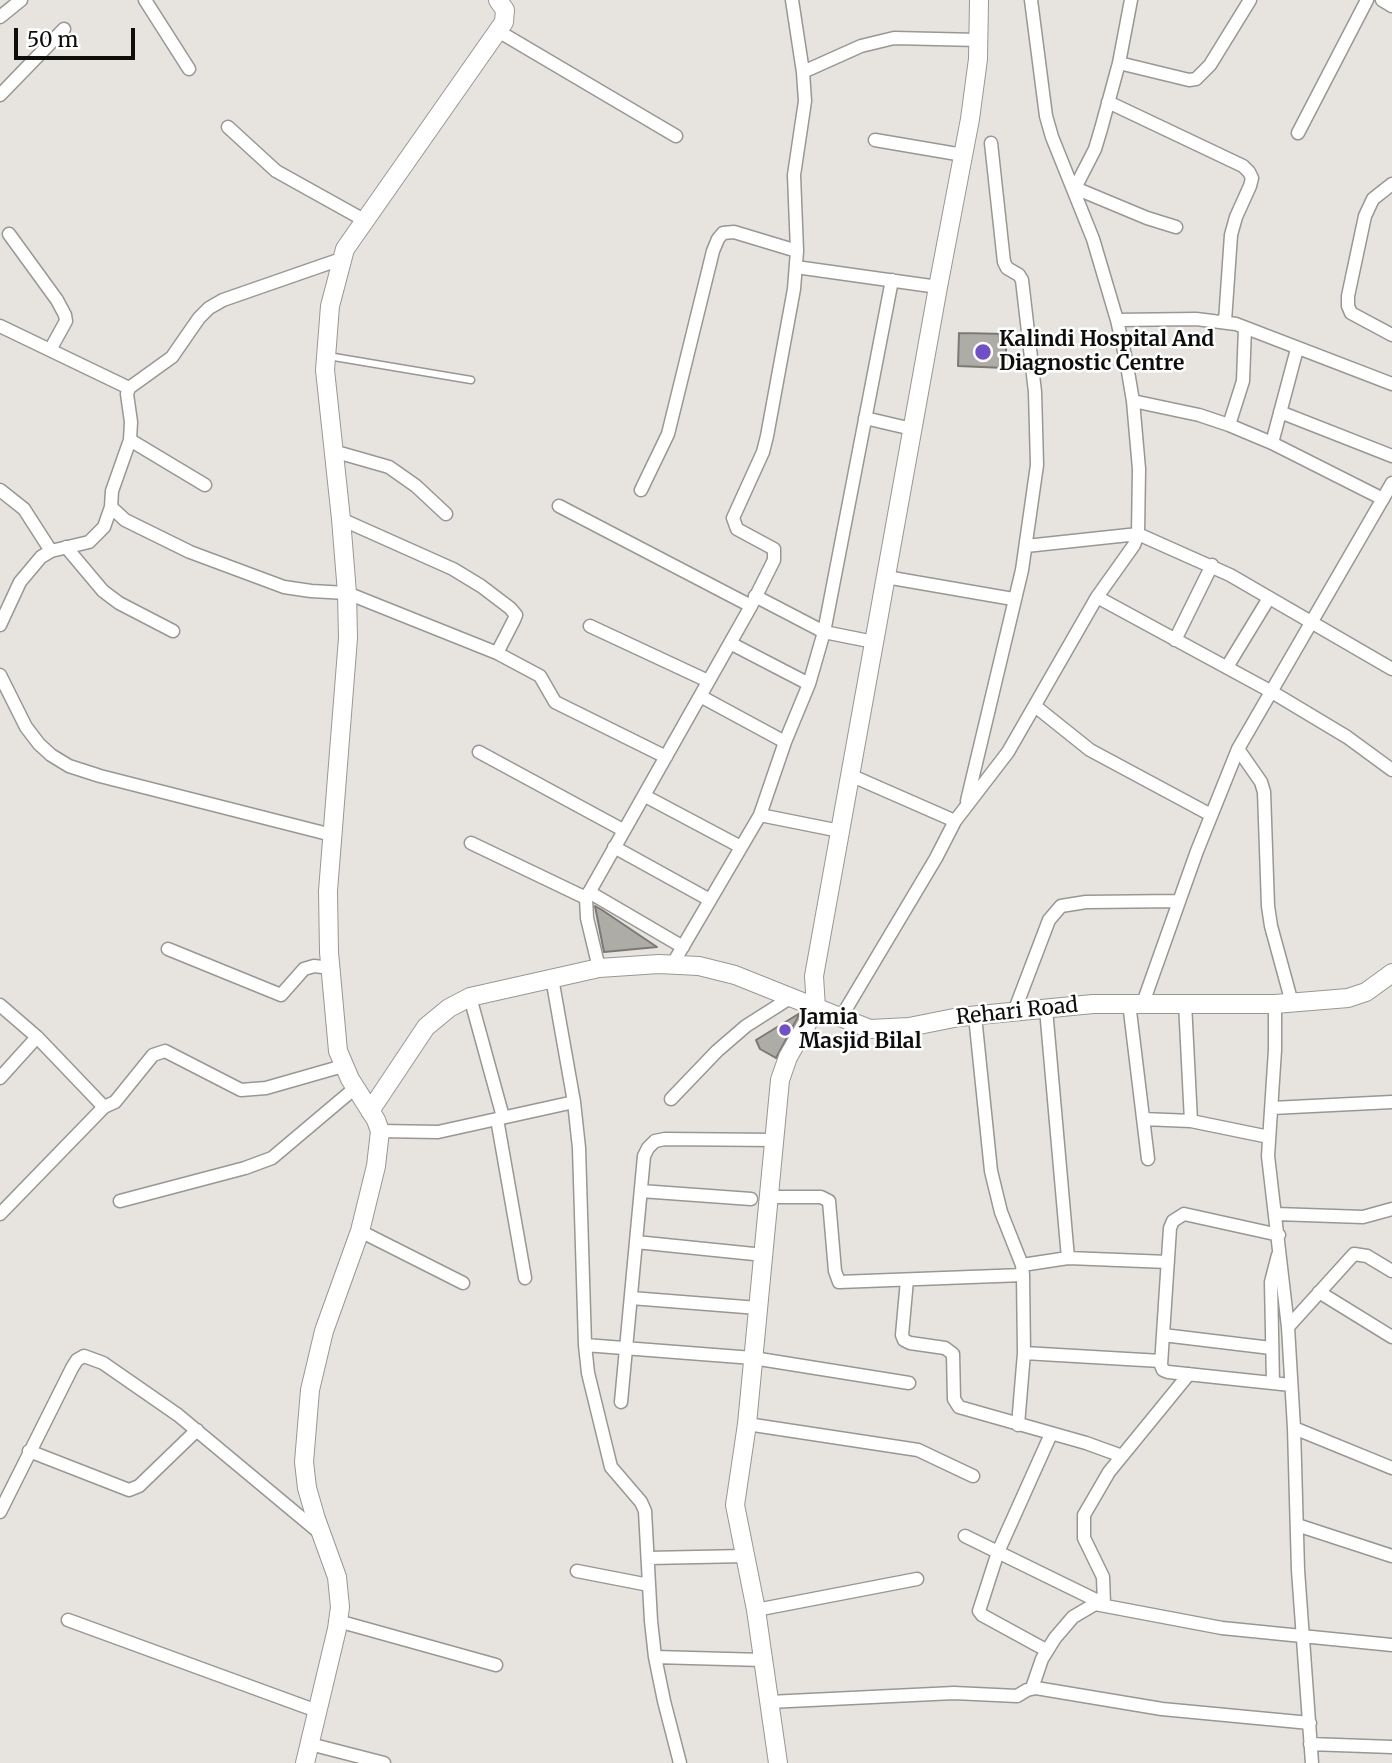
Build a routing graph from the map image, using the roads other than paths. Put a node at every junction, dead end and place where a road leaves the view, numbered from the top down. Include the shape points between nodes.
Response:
1 (21, 0) edge
2 (145, 0) edge
3 (498, 0) edge
4 (792, 0) edge
5 (979, 0) edge
6 (1031, 0) edge
7 (1131, 0) edge
8 (1250, 0) edge
9 (1367, 0) edge
10 (1382, 0) edge
11 (1392, 6) edge
12 (0, 17) edge
13 (64, 29) dead end
14 (498, 31) junction
15 (978, 40) junction
16 (1119, 63) junction
17 (189, 69) dead end
18 (803, 72) junction
19 (0, 95) edge
20 (1108, 102) junction
21 (228, 127) dead end
22 (1298, 133) dead end
23 (676, 136) dead end
24 (875, 140) dead end
25 (991, 143) dead end
26 (963, 155) junction
27 (1392, 184) edge
28 (1075, 188) junction
29 (364, 220) junction
30 (1176, 228) dead end
31 (9, 234) dead end
32 (797, 251) junction
33 (341, 259) junction
34 (796, 267) junction
35 (892, 280) junction
36 (937, 287) junction
37 (1117, 320) junction
38 (1225, 321) junction
39 (0, 326) edge
40 (1245, 328) junction
41 (1392, 335) edge
42 (1297, 349) junction
43 (50, 350) junction
44 (326, 355) junction
45 (471, 380) dead end
46 (1392, 384) edge
47 (129, 388) junction
48 (1133, 401) junction
49 (1280, 412) junction
50 (865, 418) junction
51 (1229, 425) junction
52 (912, 429) junction
53 (130, 440) junction
54 (1272, 443) junction
55 (333, 451) junction
56 (1392, 456) edge
57 (1392, 483) edge
58 (205, 485) dead end
59 (0, 490) edge
60 (641, 490) dead end
61 (1383, 499) junction
62 (559, 506) dead end
63 (111, 507) junction
64 (446, 514) dead end
65 (341, 519) junction
66 (1138, 534) junction
67 (1026, 546) junction
68 (66, 547) junction
69 (51, 551) junction
70 (1212, 565) junction
71 (886, 577) junction
72 (347, 593) junction
73 (1097, 597) junction
74 (1269, 598) junction
75 (1013, 599) junction
76 (753, 601) junction
77 (1311, 624) junction
78 (0, 625) edge
79 (590, 626) dead end
80 (173, 631) dead end
81 (824, 632) junction
82 (1175, 640) junction
83 (874, 642) junction
84 (730, 643) junction
85 (497, 653) junction
86 (1227, 667) junction
87 (1392, 669) edge
88 (0, 675) edge
89 (708, 681) junction
90 (808, 684) junction
91 (1272, 692) junction
92 (700, 696) junction
93 (5, 698) edge
94 (1035, 706) junction
95 (785, 742) junction
96 (1238, 749) junction
97 (479, 752) dead end
98 (666, 757) junction
99 (1392, 769) edge
100 (850, 775) junction
101 (645, 796) junction
102 (966, 805) junction
103 (760, 815) junction
104 (1211, 815) junction
105 (955, 821) junction
106 (623, 830) junction
107 (840, 831) junction
108 (332, 835) junction
109 (471, 843) dead end
110 (614, 847) junction
111 (741, 847) junction
112 (587, 895) junction
113 (710, 900) junction
114 (1179, 901) junction
115 (682, 947) junction
116 (168, 949) dead end
117 (672, 965) junction
118 (331, 968) junction
119 (599, 968) junction
120 (552, 978) junction
121 (1389, 981) edge
122 (470, 997) junction
123 (790, 998) junction
124 (1136, 1003) junction
125 (1185, 1003) junction
126 (1284, 1003) junction
127 (0, 1005) edge
128 (816, 1008) junction
129 (1046, 1009) junction
130 (1014, 1012) junction
131 (975, 1016) junction
132 (840, 1019) junction
133 (37, 1037) junction
134 (344, 1066) junction
135 (0, 1079) edge
136 (355, 1088) junction
137 (671, 1099) dead end
138 (574, 1102) junction
139 (1392, 1102) edge
140 (104, 1107) junction
141 (1272, 1108) junction
142 (370, 1111) junction
143 (500, 1118) junction
144 (1143, 1119) junction
145 (1191, 1121) junction
146 (380, 1131) junction
147 (1269, 1137) junction
148 (775, 1140) junction
149 (1147, 1159) dead end
150 (641, 1191) junction
151 (761, 1198) junction
152 (120, 1201) dead end
153 (1392, 1209) edge
154 (0, 1214) edge
155 (1276, 1214) junction
156 (360, 1231) junction
157 (1279, 1235) junction
158 (636, 1242) junction
159 (1280, 1250) junction
160 (764, 1255) junction
161 (1068, 1258) junction
162 (1168, 1262) junction
163 (1023, 1270) junction
164 (1392, 1271) edge
165 (524, 1278) dead end
166 (907, 1280) junction
167 (463, 1283) dead end
168 (1319, 1292) junction
169 (631, 1298) junction
170 (758, 1308) junction
171 (1288, 1327) junction
172 (1163, 1335) junction
173 (1392, 1337) edge
174 (585, 1345) junction
175 (626, 1348) junction
176 (1271, 1348) junction
177 (1024, 1353) junction
178 (753, 1359) junction
179 (1161, 1361) junction
180 (1189, 1374) junction
181 (909, 1383) dead end
182 (1273, 1383) junction
183 (1292, 1385) junction
184 (621, 1402) dead end
185 (747, 1424) junction
186 (1018, 1425) junction
187 (1294, 1428) junction
188 (197, 1430) junction
189 (1051, 1434) junction
190 (29, 1451) junction
191 (1122, 1456) junction
192 (1392, 1468) edge
193 (973, 1476) dead end
194 (0, 1511) edge
195 (1297, 1525) junction
196 (321, 1534) junction
197 (965, 1536) dead end
198 (998, 1552) junction
199 (746, 1556) junction
200 (1392, 1556) edge
201 (648, 1558) junction
202 (577, 1571) dead end
203 (918, 1579) dead end
204 (649, 1585) junction
205 (1104, 1604) junction
206 (756, 1610) junction
207 (68, 1620) dead end
208 (338, 1621) junction
209 (1303, 1636) junction
210 (1392, 1645) edge
211 (1046, 1650) junction
212 (655, 1657) junction
213 (763, 1660) junction
214 (496, 1665) dead end
215 (1032, 1688) junction
216 (769, 1702) junction
217 (317, 1711) junction
218 (1310, 1723) junction
219 (310, 1744) junction
220 (1310, 1744) junction
221 (1392, 1747) edge
222 (305, 1763) edge
223 (384, 1763) edge
224 (680, 1763) edge
225 (778, 1763) edge
226 (1312, 1763) edge

1 - 12 street
2 - 17 street
3 - 14 main road via 506,15
4 - 18 street
5 - 15 main road
6 - 28 street via 1046,116
7 - 16 street
8 - 16 street via 1210,65 1196,79
9 - 22 street
10 - 11 street
13 - 19 street
14 - 23 street
14 - 29 main road
15 - 18 street via 894,38 861,46
15 - 26 main road
16 - 20 street
18 - 32 street via 805,101 794,175
20 - 28 street via 1094,149
20 - 38 street via 1249,172 1250,186 1231,235
21 - 29 street via 276,171
24 - 26 street
25 - 67 street via 1004,262 1022,280 1035,392 1037,465
26 - 36 main road
27 - 41 street via 1373,199 1365,216 1348,306 1352,313
28 - 30 street
28 - 37 street
29 - 33 main road
31 - 43 street via 62,309 66,321
32 - 34 street
32 - 60 street via 734,232 718,239 668,434
33 - 44 main road via 330,306
33 - 47 street via 216,304 199,318 172,357
34 - 35 street
34 - 76 street via 763,452 733,518 737,529 771,546 775,553
35 - 36 street
35 - 50 street
36 - 52 main road
37 - 38 street
37 - 48 street
38 - 40 street
39 - 43 street
40 - 42 street
40 - 51 street via 1243,381
42 - 46 street
42 - 49 street
43 - 47 street
44 - 45 lane
44 - 55 main road
47 - 53 street
48 - 51 street
48 - 66 street
49 - 54 street
49 - 56 street
50 - 52 street
50 - 81 street
51 - 54 street
52 - 71 main road
53 - 58 street
53 - 63 street
54 - 61 street
55 - 64 street via 389,467
55 - 65 main road
57 - 61 street
59 - 69 street via 23,509
61 - 77 street
62 - 76 street
63 - 68 street via 97,536
63 - 72 street via 163,540 271,583
65 - 72 main road
65 - 85 street via 460,573 510,608 516,615
66 - 67 street
66 - 70 street
66 - 73 street
67 - 75 street
68 - 69 street
68 - 80 street via 103,592
69 - 78 street via 20,582
70 - 74 street
70 - 82 street
71 - 75 street
71 - 83 main road
72 - 85 street
72 - 108 main road via 348,638
73 - 82 street
73 - 94 street
74 - 77 street
74 - 86 street
75 - 102 street
76 - 81 street
76 - 84 street
77 - 87 street
77 - 91 street
79 - 89 street
81 - 83 street
81 - 90 street
82 - 86 street
83 - 100 main road
84 - 89 street
84 - 90 street
85 - 98 street via 540,676 559,705
86 - 91 street
88 - 93 street
89 - 92 street
90 - 95 street
91 - 96 street
91 - 99 street
92 - 95 street
92 - 98 street
93 - 108 street via 39,744 69,766
94 - 102 street via 1008,752
94 - 104 street via 1090,750
95 - 103 street
96 - 104 street
96 - 126 street via 1264,792 1268,906
97 - 106 street
98 - 101 street
100 - 105 street
100 - 107 main road
101 - 106 street
101 - 111 street
102 - 105 street
103 - 107 street
103 - 111 street
104 - 114 street
105 - 132 street
106 - 110 street
107 - 128 main road via 814,976
108 - 118 main road via 328,891
109 - 112 street
110 - 112 street
110 - 113 street
111 - 113 street
112 - 115 street
112 - 119 street via 587,918
113 - 115 street
114 - 124 street
114 - 130 street via 1061,906 1049,920
115 - 117 street
116 - 118 street via 281,995 304,969
117 - 119 main road, Rehari Road
117 - 123 main road, Rehari Road via 735,975
118 - 134 main road via 337,1041
119 - 120 main road, Rehari Road
120 - 122 main road, Rehari Road
120 - 138 street
121 - 126 main road, Rehari Road via 1348,998
122 - 142 main road, Rehari Road via 426,1027
122 - 143 street
123 - 128 main road, Rehari Road
123 - 137 street via 746,1026
124 - 125 main road, Rehari Road
124 - 129 main road, Rehari Road
124 - 144 street
125 - 126 main road, Rehari Road
125 - 145 street
126 - 141 street
127 - 133 street
128 - 132 main road, Rehari Road
128 - 148 main road via 783,1068
129 - 130 main road, Rehari Road
129 - 161 street
130 - 131 main road, Rehari Road
131 - 132 main road, Rehari Road via 870,1029
131 - 163 street via 990,1171
133 - 135 street
133 - 140 street
134 - 136 main road
134 - 140 street via 266,1088 241,1090 165,1051 153,1055 115,1102
136 - 142 main road
136 - 152 street via 272,1158
138 - 143 street
138 - 174 street
139 - 141 street
140 - 154 street
141 - 147 street
142 - 146 main road
143 - 146 street via 438,1132
143 - 165 street
144 - 145 street
144 - 149 street
145 - 147 street
146 - 156 main road
147 - 155 street
148 - 150 street via 655,1141 644,1156
148 - 151 main road
150 - 151 street
150 - 158 street
151 - 160 main road
151 - 166 street via 821,1197 829,1201 839,1282
153 - 155 street via 1363,1217
155 - 157 street
156 - 167 street
156 - 196 main road via 324,1331 310,1390 304,1462
157 - 159 street
157 - 162 street via 1184,1214 1170,1228
158 - 160 street
158 - 169 street
159 - 171 street
159 - 176 street via 1271,1282
160 - 170 main road
161 - 162 street
161 - 163 street
162 - 172 street
163 - 166 street
163 - 177 street
164 - 168 street via 1354,1254
166 - 186 street via 905,1340 953,1353 954,1399 959,1407
168 - 171 street
168 - 173 street
169 - 170 street
169 - 175 street
170 - 178 main road
171 - 183 street
172 - 176 street
172 - 179 street
174 - 175 street
174 - 201 street via 589,1381 611,1467 645,1511
175 - 178 street
175 - 184 street
176 - 182 street
177 - 179 street
177 - 186 street
178 - 181 street
178 - 185 main road
179 - 180 street via 1163,1370
180 - 182 street
180 - 191 street
182 - 183 street
183 - 187 street
185 - 193 street via 918,1450
185 - 199 main road via 736,1497
186 - 189 street
187 - 192 street
187 - 195 street
188 - 190 street via 130,1490
188 - 190 street via 103,1363 84,1356 72,1368
188 - 196 street
189 - 191 street
189 - 198 street
190 - 194 street
191 - 205 street via 1084,1515 1084,1538 1103,1577
195 - 200 street
195 - 209 street
196 - 208 main road via 337,1577
197 - 198 street
198 - 205 street
198 - 211 street via 979,1611
199 - 201 street
199 - 206 main road
201 - 204 street
202 - 204 street
203 - 206 street
204 - 212 street
205 - 209 street via 1222,1628
205 - 211 street via 1073,1617
206 - 213 main road
207 - 217 street
208 - 214 street
208 - 217 main road
209 - 210 street
209 - 218 street
211 - 215 street
212 - 213 street
212 - 224 street
213 - 216 main road
215 - 216 street via 1017,1696 927,1694
215 - 218 street via 1162,1709
216 - 225 main road
217 - 219 main road
218 - 220 street
219 - 222 main road
219 - 223 street
220 - 221 street
220 - 226 street

